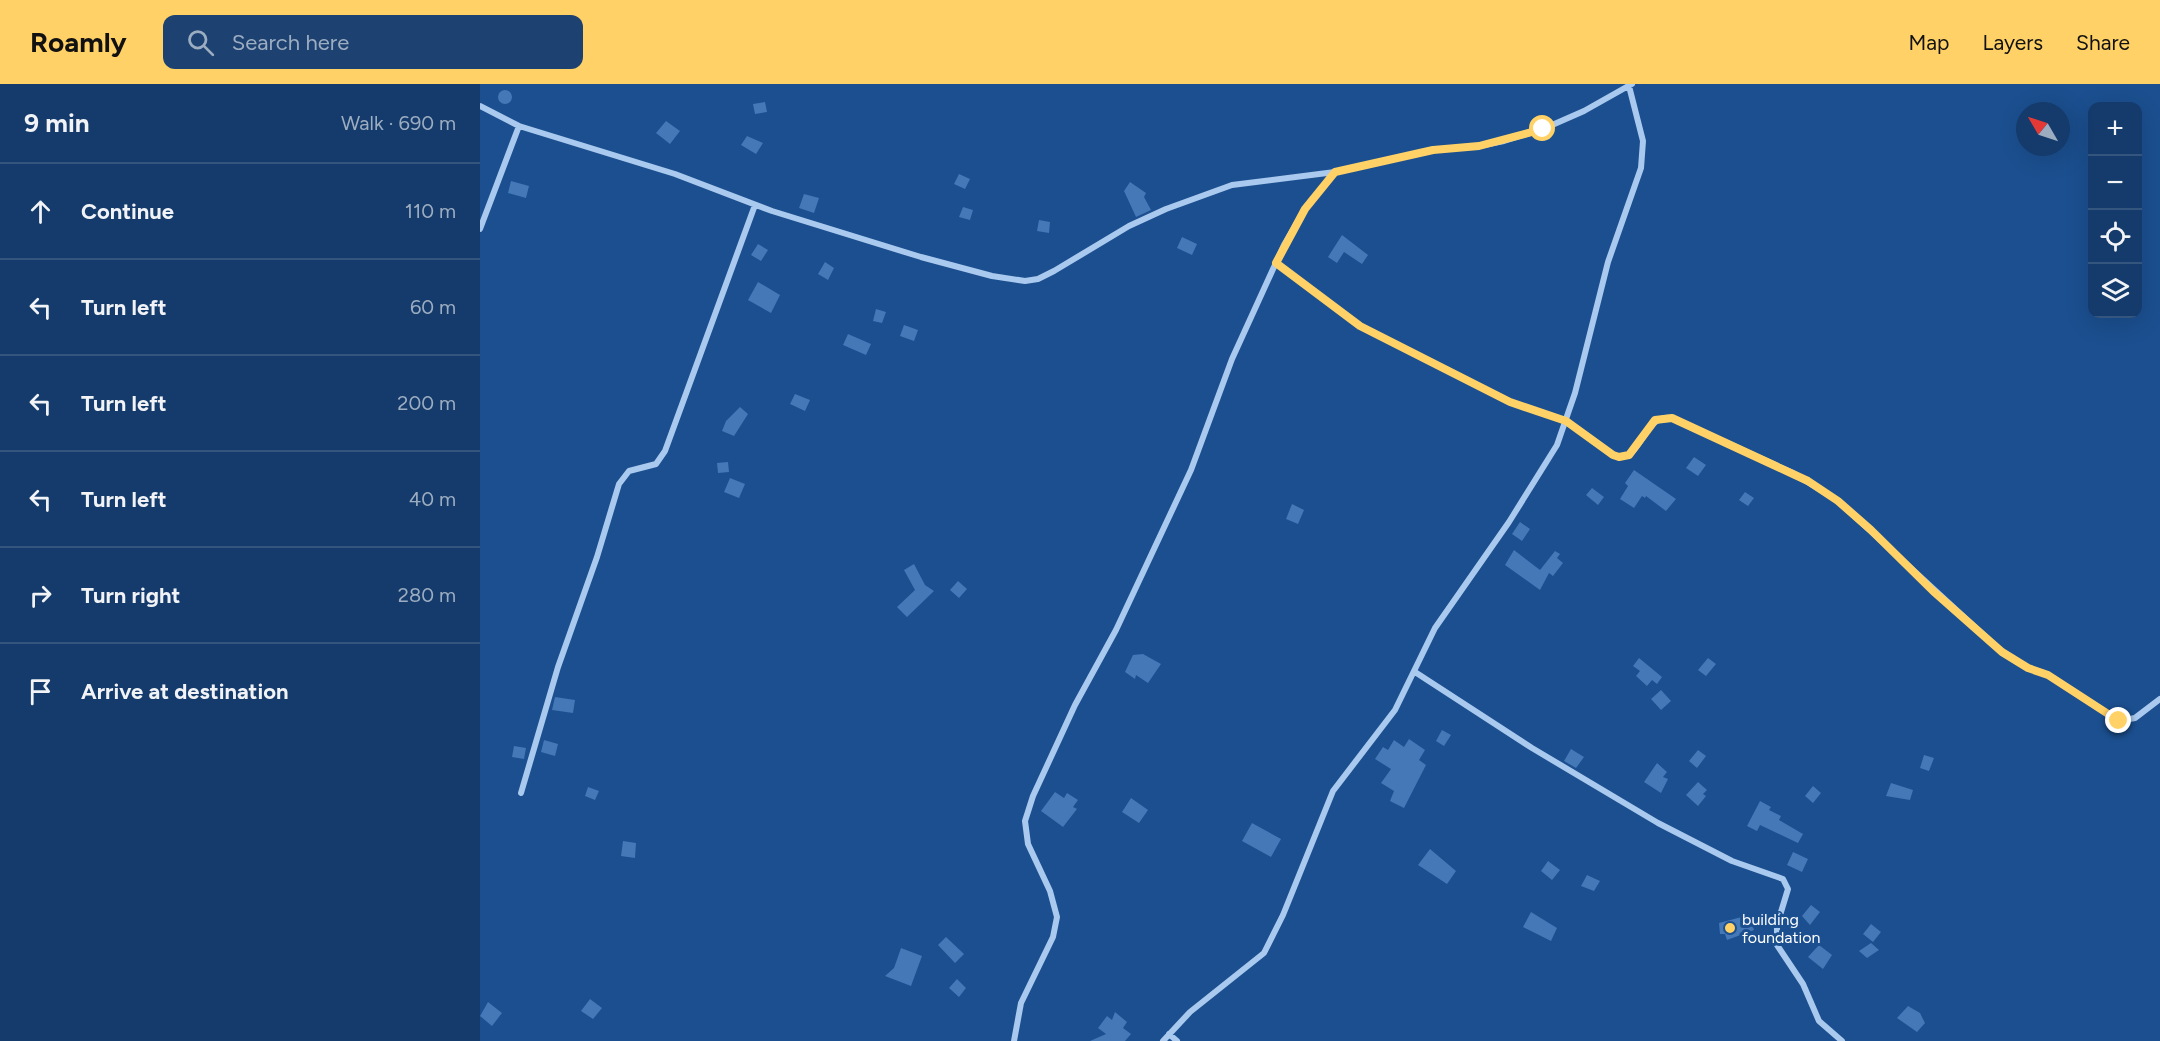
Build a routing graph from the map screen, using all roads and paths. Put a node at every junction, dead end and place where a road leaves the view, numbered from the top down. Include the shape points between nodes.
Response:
1 (1630, 85) edge
2 (480, 106) edge
3 (519, 126) junction
4 (1335, 172) junction
5 (755, 205) junction
6 (480, 229) edge
7 (1276, 263) junction
8 (1566, 421) junction
9 (1415, 672) junction
10 (2160, 699) edge
11 (522, 792) dead end
12 (1169, 1034) junction
13 (1014, 1041) edge
14 (1163, 1041) edge
15 (1177, 1041) edge
16 (1842, 1041) edge

1 - 4 street via 1543,129 1504,141 1433,150
1 - 8 street via 1644,155 1608,262
2 - 3 street
3 - 5 street via 675,174
3 - 6 street
4 - 5 street via 1232,185 1201,195 1129,226 1047,275 1025,281 921,257
4 - 7 street via 1305,209
5 - 11 street via 665,451 657,464 629,471 619,484 558,667
7 - 8 street via 1360,326 1510,402
7 - 13 street via 1232,359 1191,470 1028,808 1028,844 1050,891 1057,917 1053,937 1021,1003
8 - 9 street via 1545,466 1436,628
8 - 10 street via 1605,451 1625,457 1634,452 1655,420 1672,418 1792,473 1838,501 1933,591 2015,661 2048,675 2119,721 2135,718
9 - 12 street via 1382,728 1333,791 1264,953 1190,1012
9 - 16 street via 1658,823 1732,861 1783,879 1788,889 1777,926 1778,945 1803,984 1819,1021
12 - 14 street
12 - 15 street

